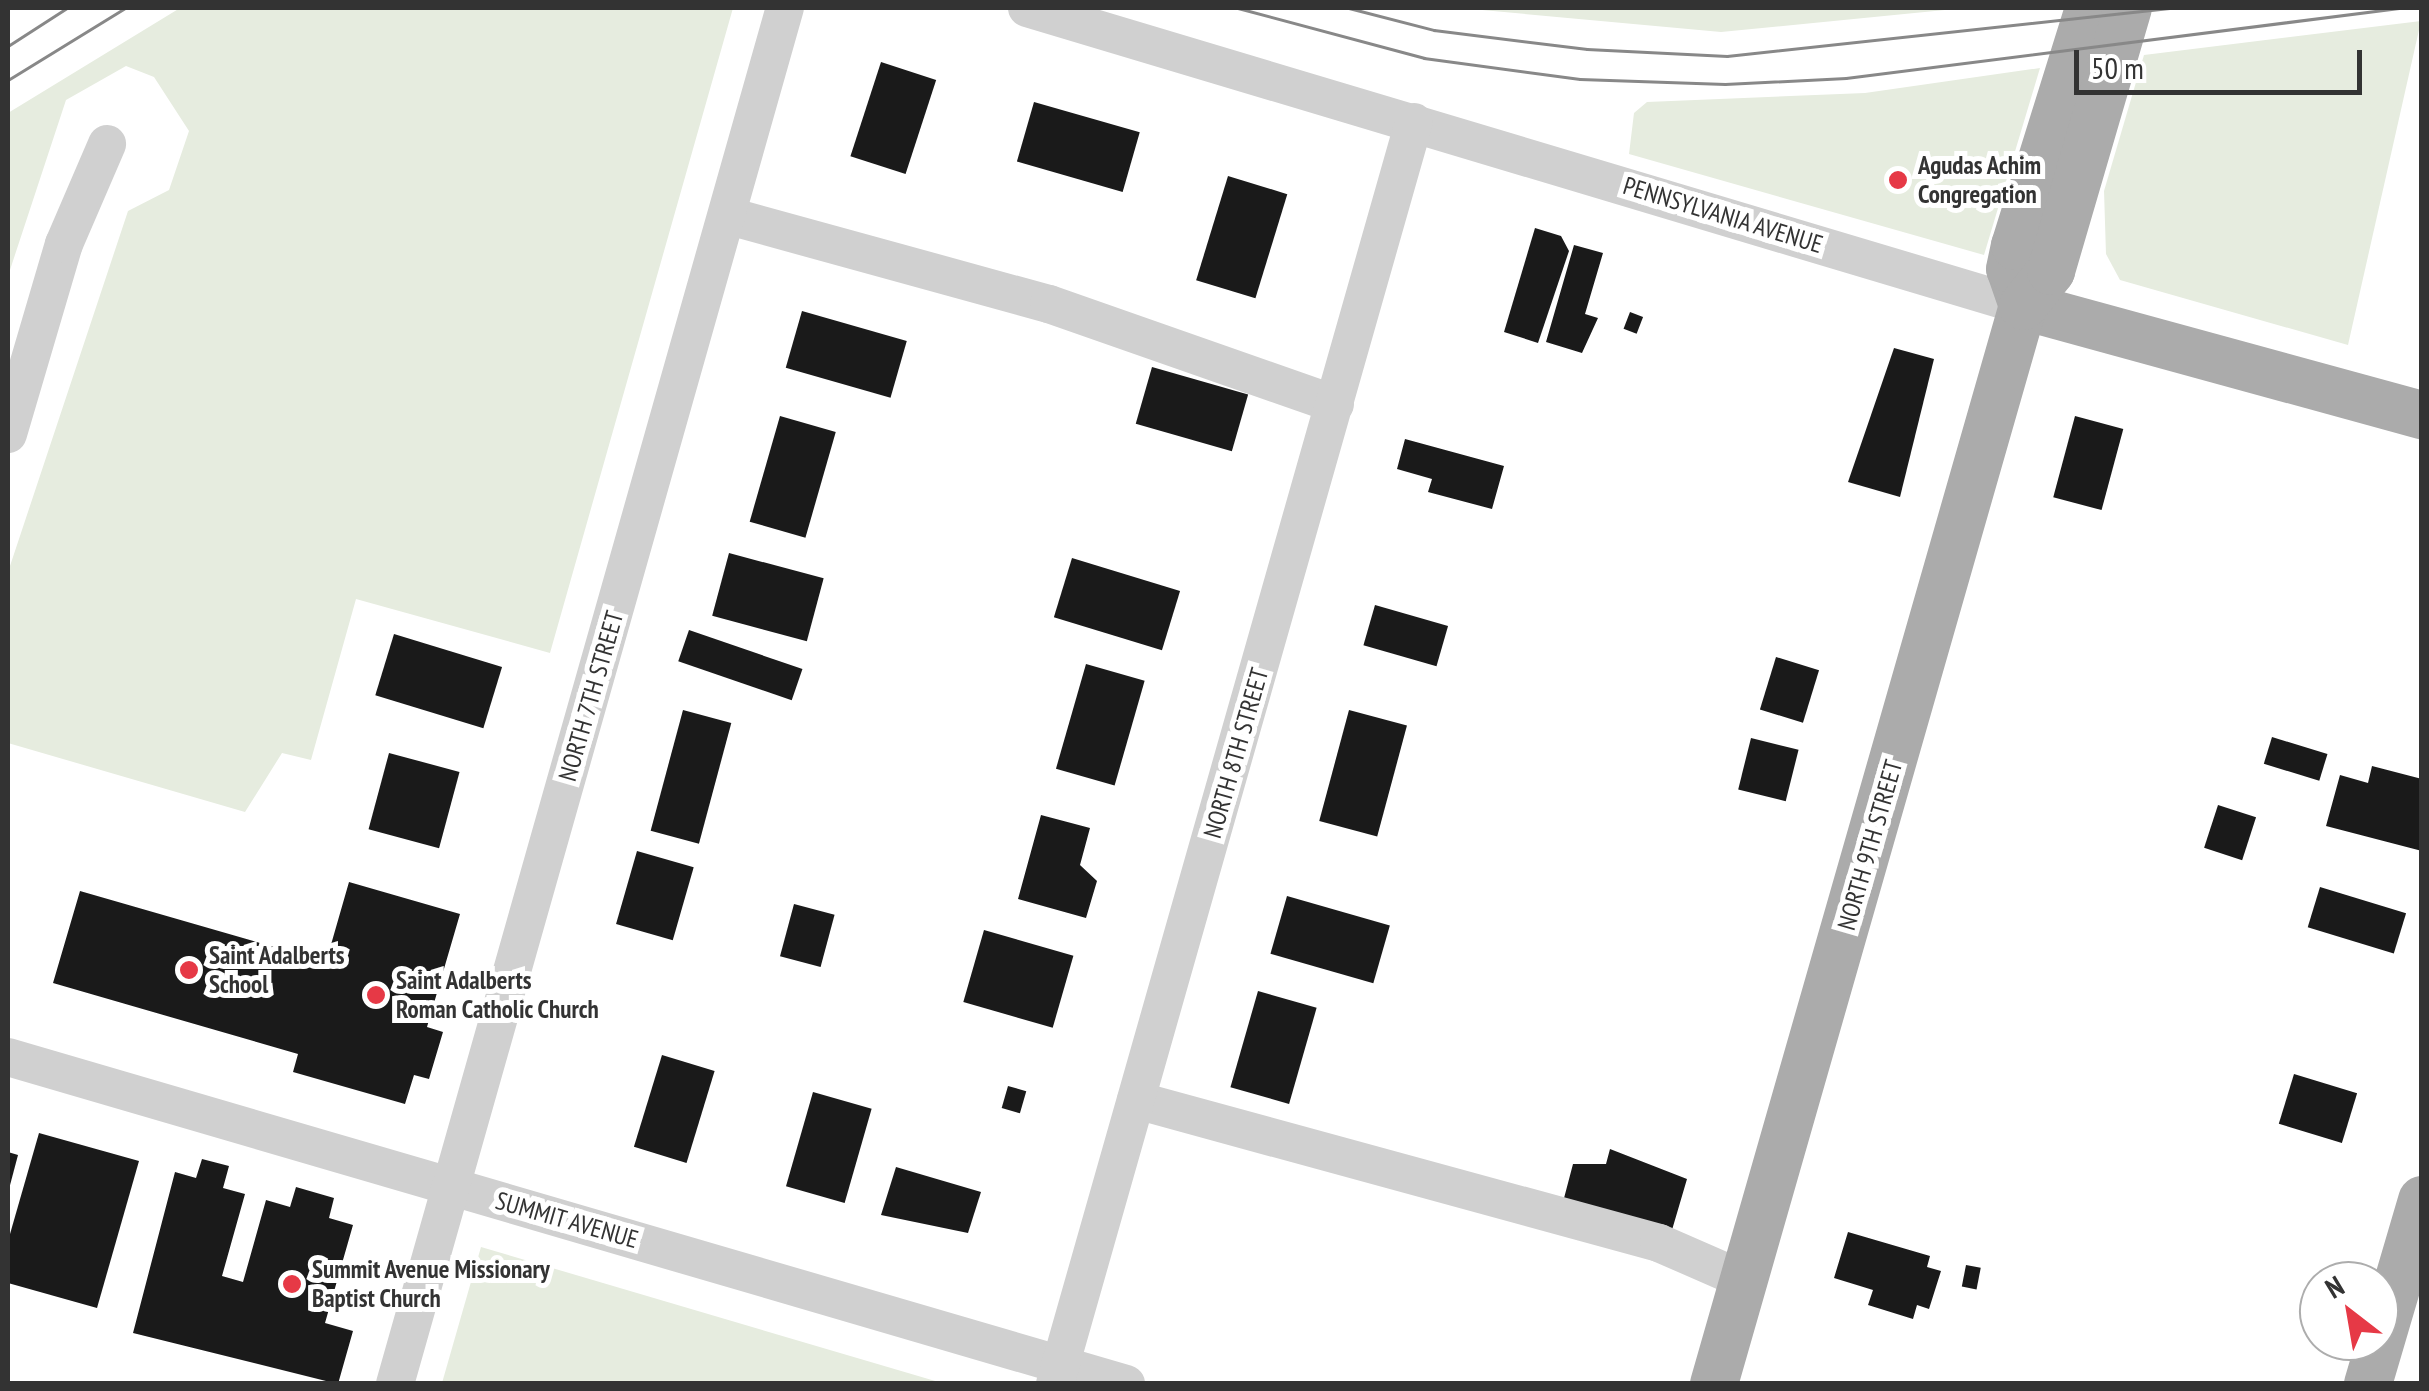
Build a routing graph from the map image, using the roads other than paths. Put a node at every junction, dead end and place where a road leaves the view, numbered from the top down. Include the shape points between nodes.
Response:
1 (785, 8) edge
2 (1027, 8) edge
3 (2088, 8) edge
4 (2128, 8) edge
5 (1414, 122) junction
6 (107, 144) dead end
7 (729, 216) junction
8 (2023, 306) junction
9 (1335, 404) junction
10 (2422, 415) edge
11 (8, 434) edge
12 (8, 1058) edge
13 (1136, 1100) junction
14 (450, 1186) junction
15 (2422, 1200) edge
16 (1746, 1280) junction
17 (1058, 1374) edge
18 (395, 1384) edge
19 (1126, 1384) edge
20 (1714, 1384) edge
21 (2368, 1384) edge

1 - 7 street, NORTH 7TH STREET
2 - 5 street, PENNSYLVANIA AVENUE
3 - 8 main road, NORTH 9TH STREET via 2015,246 2010,270
4 - 8 main road, NORTH 9TH STREET via 2051,271
5 - 8 street, PENNSYLVANIA AVENUE
5 - 9 street, NORTH 8TH STREET
6 - 11 street via 64,244
7 - 9 street via 1049,304
7 - 14 street, NORTH 7TH STREET
8 - 10 main road, PENNSYLVANIA AVENUE
8 - 16 main road, NORTH 9TH STREET
9 - 13 street, NORTH 8TH STREET
12 - 14 street, SUMMIT AVENUE
13 - 16 street via 1659,1243
13 - 17 street, NORTH 8TH STREET
14 - 17 street, SUMMIT AVENUE
14 - 18 street, NORTH 7TH STREET
15 - 21 main road
16 - 20 main road, NORTH 9TH STREET
17 - 19 street, SUMMIT AVENUE

